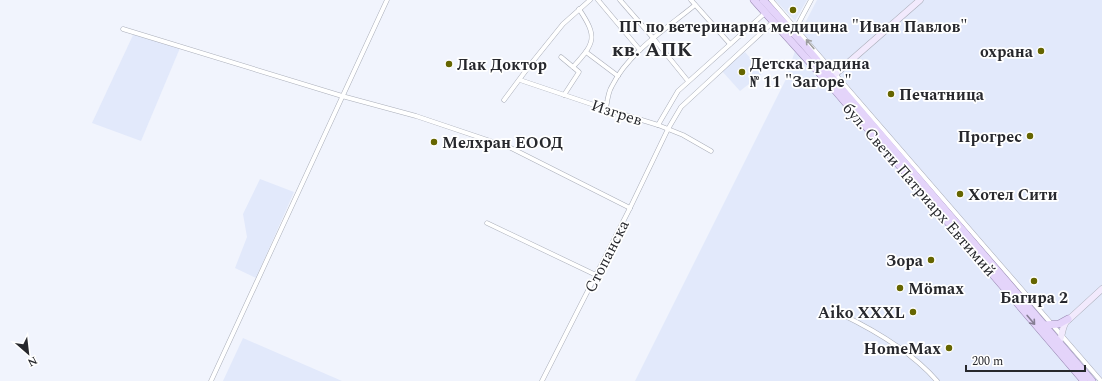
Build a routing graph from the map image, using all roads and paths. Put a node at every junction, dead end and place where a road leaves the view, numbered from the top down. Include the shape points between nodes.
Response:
1 (387, 0) edge
2 (590, 0) edge
3 (598, 0) edge
4 (620, 0) edge
5 (691, 0) edge
6 (754, 0) edge
7 (763, 0) edge
8 (772, 0) edge
9 (811, 0) edge
10 (920, 0) edge
11 (695, 5) junction
12 (579, 10) junction
13 (765, 13) junction
14 (773, 22) junction
15 (123, 29) dead end
16 (795, 31) junction
17 (654, 39) junction
18 (730, 44) junction
19 (640, 50) junction
20 (586, 52) junction
21 (561, 57) dead end
22 (573, 67) junction
23 (818, 72) junction
24 (618, 76) junction
25 (834, 76) junction
26 (520, 80) junction
27 (688, 81) junction
28 (833, 88) junction
29 (564, 95) junction
30 (342, 96) junction
31 (504, 100) dead end
32 (606, 109) junction
33 (658, 126) junction
34 (668, 129) junction
35 (711, 151) dead end
36 (630, 208) junction
37 (487, 223) dead end
38 (596, 275) junction
39 (1102, 289) edge
40 (842, 314) dead end
41 (1068, 319) junction
42 (1044, 325) junction
43 (1052, 326) junction
44 (1058, 342) junction
45 (211, 381) edge
46 (542, 381) edge
47 (938, 381) edge
48 (1084, 381) edge
49 (1092, 381) edge
50 (1101, 381) edge

1 - 30 street
2 - 12 street
3 - 19 street
4 - 17 street
5 - 11 street
6 - 13 main road, бул. Свети Патриарх Евтимий
7 - 16 main road, бул. Свети Патриарх Евтимий
8 - 16 street
9 - 16 street
10 - 25 main road
11 - 17 street
11 - 18 street
12 - 20 street via 592,34
12 - 26 street via 563,24
13 - 14 main road, бул. Свети Патриарх Евтимий
13 - 18 street
14 - 23 main road, бул. Свети Патриарх Евтимий
14 - 34 street, Стопанска via 681,107
15 - 30 street
25 -> 16 main road, бул. Свети Патриарх Евтимий
17 - 19 street
17 - 27 street
18 - 27 street
19 - 24 street
20 - 22 street
20 - 24 street
21 - 22 street
22 - 29 street via 579,72
23 - 25 main road
23 - 28 main road, бул. Свети Патриарх Евтимий
24 - 32 street via 611,86
25 - 28 main road
25 - 42 main road, бул. Свети Патриарх Евтимий
25 - 43 street
26 - 29 street, Изгрев
26 - 31 street
27 - 33 street via 678,90
28 -> 44 main road, бул. Свети Патриарх Евтимий via 978,257
29 - 32 street, Изгрев
30 - 36 street via 416,116 511,148
30 - 45 street
32 - 33 street, Изгрев
33 - 34 street, Изгрев
34 - 35 street, Изгрев
34 - 36 street, Стопанска
36 - 38 street, Стопанска
37 - 38 street
38 - 46 street, Стопанска
39 - 41 main road
40 - 47 street via 897,347
41 - 43 main road
41 - 44 main road
42 - 43 main road
42 - 44 main road, бул. Свети Патриарх Евтимий
43 - 44 street
44 - 48 main road, бул. Свети Патриарх Евтимий
44 - 49 main road, бул. Свети Патриарх Евтимий
44 - 50 street

